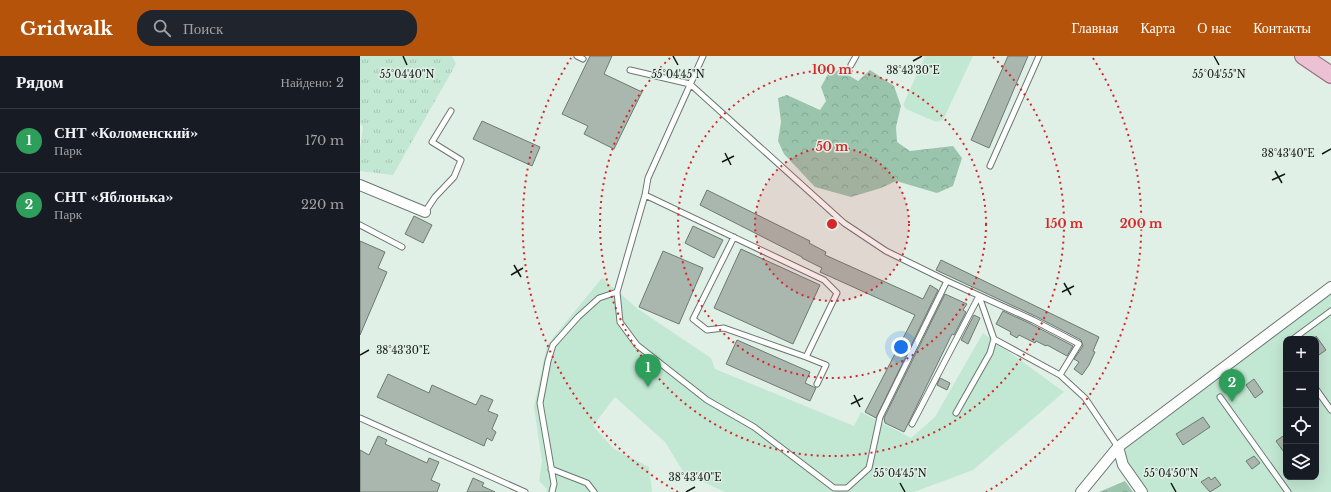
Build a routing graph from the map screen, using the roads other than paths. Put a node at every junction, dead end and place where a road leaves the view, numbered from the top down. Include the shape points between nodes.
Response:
1 (703, 56) edge
2 (856, 56) edge
3 (1039, 56) edge
4 (1304, 56) edge
5 (851, 66) dead end
6 (630, 70) dead end
7 (1331, 75) edge
8 (690, 84) junction
9 (452, 111) dead end
10 (990, 166) dead end
11 (360, 185) edge
12 (645, 195) junction
13 (425, 212) joint
14 (360, 225) edge
15 (734, 237) junction
16 (402, 247) dead end
17 (947, 281) junction
18 (1331, 287) edge
19 (617, 292) junction
20 (979, 296) junction
21 (1331, 311) edge
22 (1297, 336) edge
23 (994, 338) junction
24 (806, 357) junction
25 (1060, 375) junction
26 (817, 384) dead end
27 (1319, 393) edge
28 (1220, 397) dead end
29 (1331, 410) edge
30 (956, 413) dead end
31 (360, 418) edge
32 (912, 424) dead end
33 (1118, 447) junction
34 (551, 469) junction
35 (525, 492) edge
36 (552, 492) edge
37 (594, 492) edge
38 (1081, 492) edge
39 (1142, 492) edge
40 (1288, 492) edge

1 - 8 lane
2 - 5 lane
3 - 10 lane
4 - 7 main road
6 - 8 lane
8 - 12 lane via 648,178
8 - 17 lane via 844,224 886,251
9 - 13 lane via 432,142 461,160 454,177
11 - 13 street
12 - 15 lane
12 - 19 lane
14 - 16 lane
15 - 24 lane via 824,280 838,293
15 - 24 lane via 693,319 707,330 724,328
17 - 19 lane via 880,417 869,468 848,488 834,488 754,427 707,400 637,345 620,322
17 - 20 lane
18 - 33 street
19 - 34 lane via 599,298 553,345 540,403
20 - 23 lane
20 - 25 lane via 1079,344
20 - 32 lane
21 - 22 lane
23 - 25 lane
23 - 30 lane via 990,353
24 - 26 lane via 826,365
25 - 33 lane via 1085,398
27 - 29 lane
28 - 40 lane
31 - 35 lane
33 - 38 street
33 - 39 street via 1123,465
34 - 36 lane via 554,484
34 - 37 lane via 587,483

